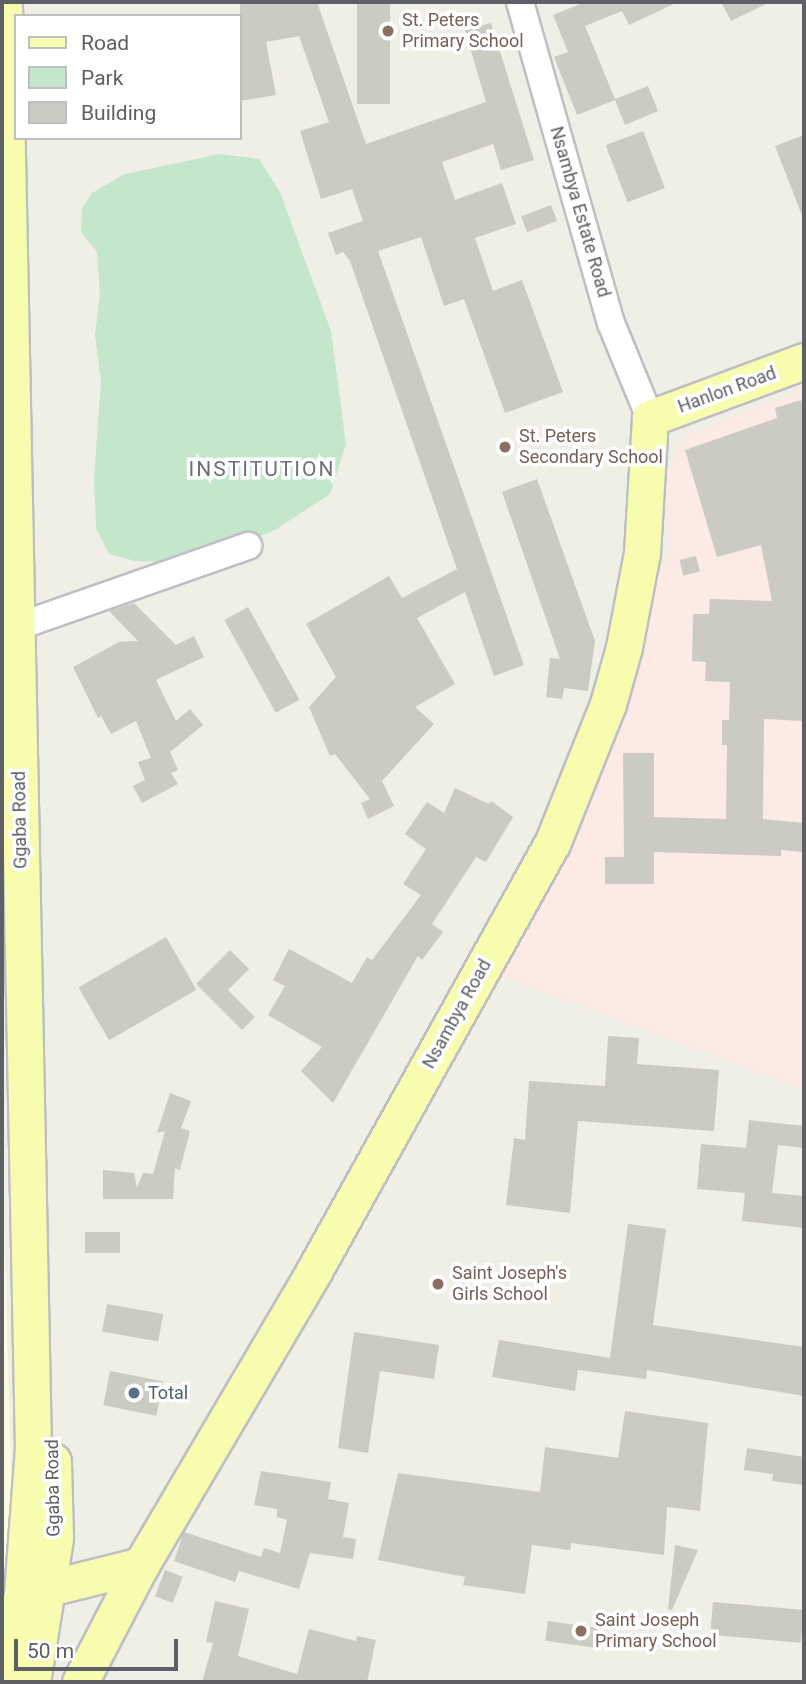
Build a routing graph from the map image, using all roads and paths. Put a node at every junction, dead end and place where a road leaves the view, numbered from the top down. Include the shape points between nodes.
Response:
1 (4, 2) edge
2 (520, 2) edge
3 (804, 361) edge
4 (650, 418) junction
5 (248, 546) dead end
6 (8, 630) edge
7 (141, 1565) junction
8 (35, 1593) junction
9 (2, 1682) edge
10 (32, 1682) edge
11 (80, 1682) edge

1 - 6 main road, Ggaba Road
2 - 4 street, Nsambya Estate Road via 611,323
3 - 4 main road, Hanlon Road
4 - 7 main road, Nsambya Road via 642,553 624,648 608,704 552,844 314,1271
5 - 6 street
6 - 8 main road, Ggaba Road
7 - 8 main road
7 - 11 main road, Nsambya Road
8 - 9 main road
8 - 10 main road

